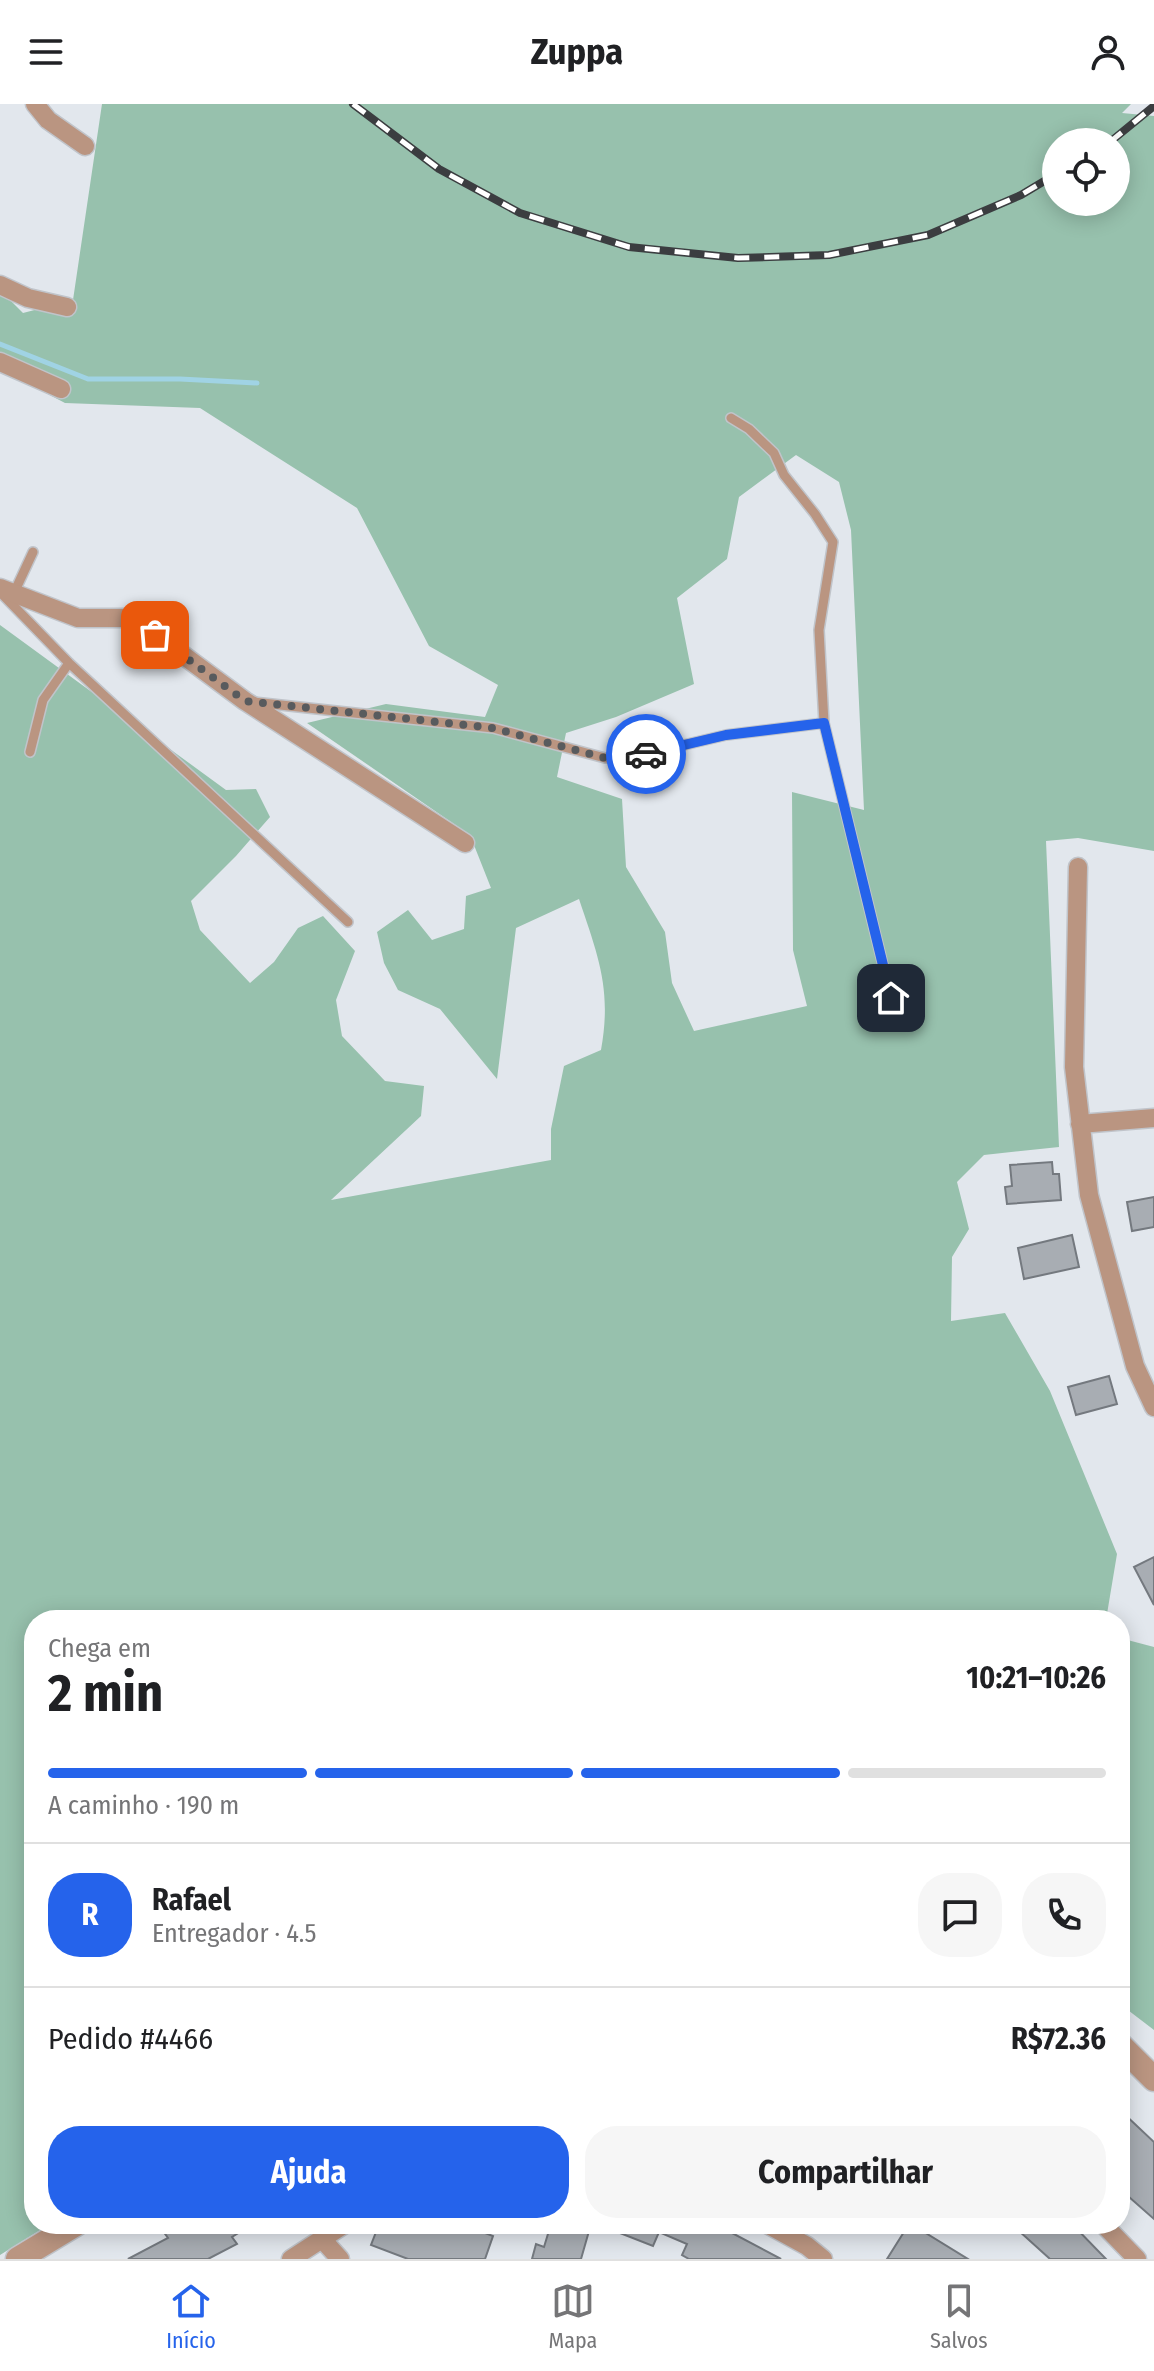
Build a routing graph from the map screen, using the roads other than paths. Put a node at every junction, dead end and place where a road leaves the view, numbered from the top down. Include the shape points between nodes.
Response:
1 (35, 104) edge
2 (85, 146) dead end
3 (0, 285) edge
4 (67, 307) dead end
5 (0, 362) edge
6 (61, 389) dead end
7 (731, 418) dead end
8 (33, 552) dead end
9 (4, 591) edge
10 (69, 663) junction
11 (245, 701) junction
12 (824, 723) junction
13 (30, 752) dead end
14 (465, 843) dead end
15 (1078, 867) dead end
16 (348, 922) dead end
17 (891, 998) dead end
18 (1154, 1118) edge
19 (1080, 1124) junction
20 (1154, 1407) edge
21 (1130, 2055) edge
22 (1154, 2079) edge
23 (59, 2234) edge
24 (330, 2234) edge
25 (785, 2234) edge
26 (1113, 2234) edge
27 (322, 2239) junction
28 (18, 2259) edge
29 (291, 2259) edge
30 (340, 2259) edge
31 (823, 2259) edge
32 (1137, 2259) edge

1 - 2 street
3 - 4 street
5 - 6 street
7 - 12 lane via 774,453 833,542 819,630
8 - 9 lane
9 - 10 lane
9 - 11 street via 78,618 133,618
10 - 13 lane via 43,700
10 - 16 lane
11 - 12 lane via 493,728 605,758
11 - 14 street
12 - 17 lane
15 - 19 street via 1074,1067
18 - 19 street
19 - 20 street via 1089,1195 1135,1366
21 - 22 street
23 - 28 street
24 - 27 street
25 - 31 street
26 - 32 street
27 - 29 street
27 - 30 street

